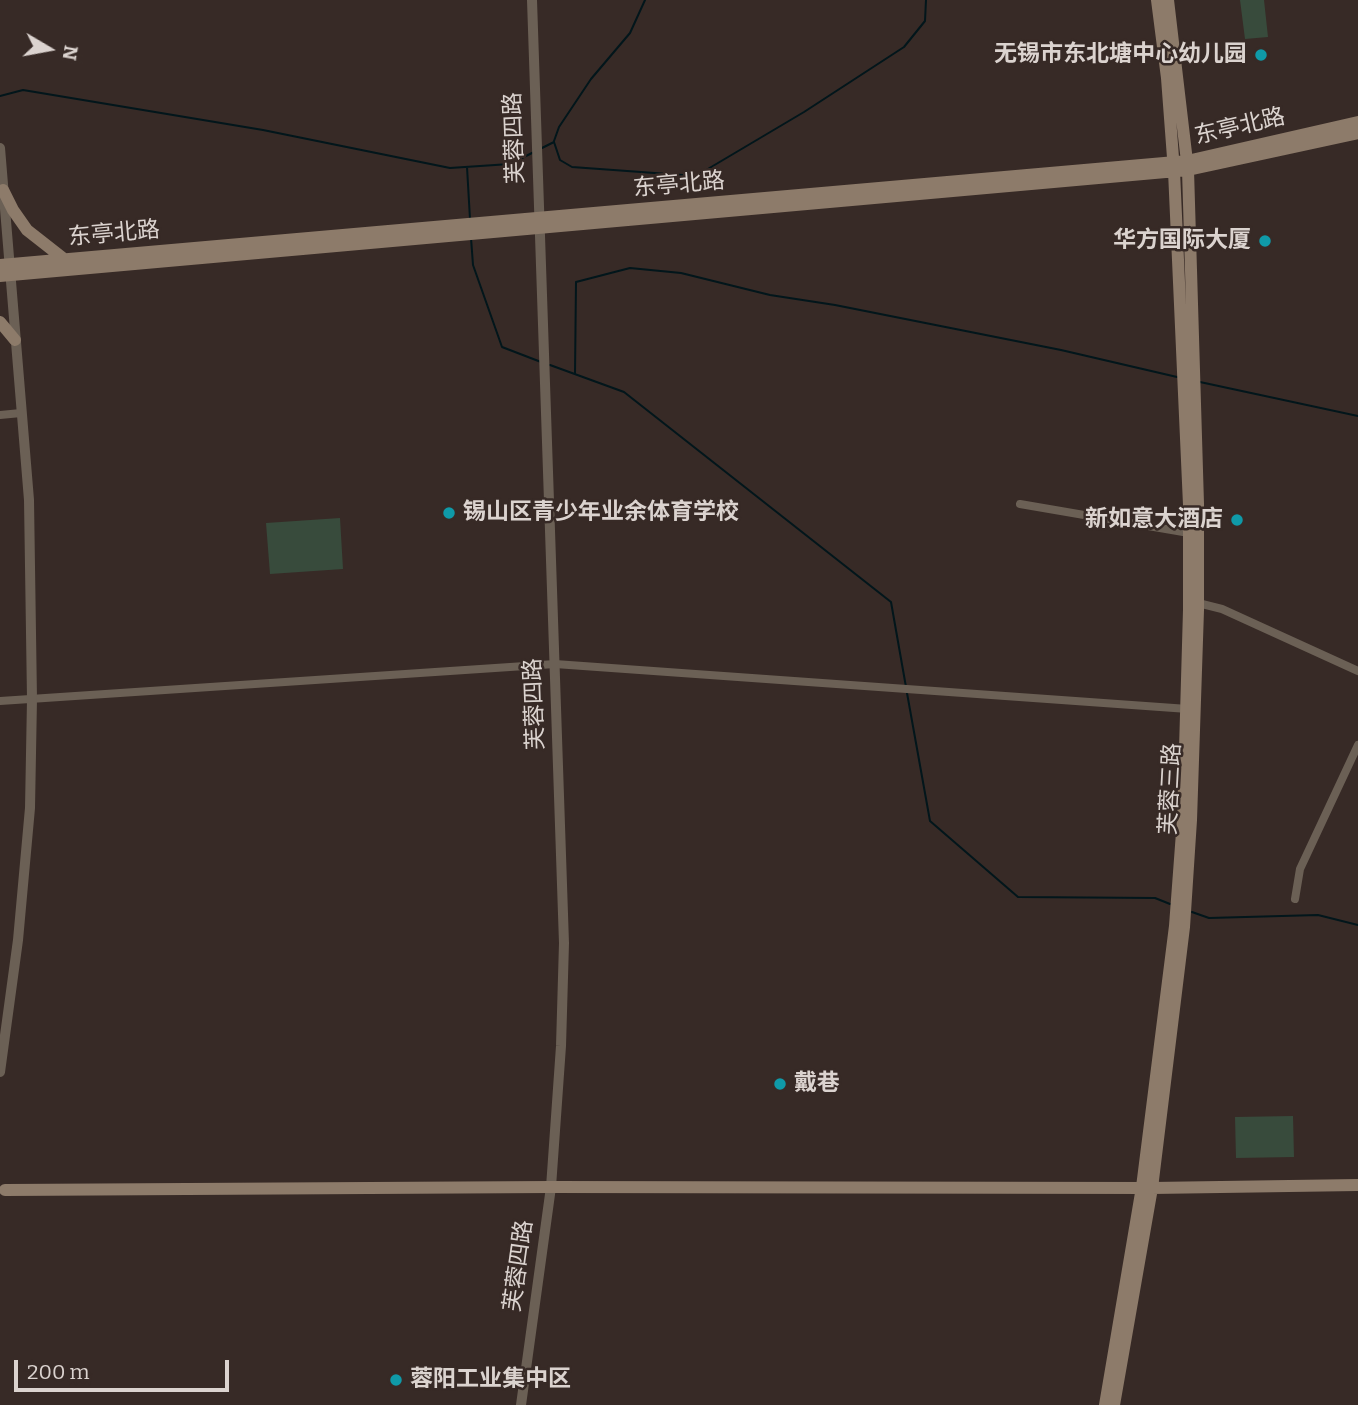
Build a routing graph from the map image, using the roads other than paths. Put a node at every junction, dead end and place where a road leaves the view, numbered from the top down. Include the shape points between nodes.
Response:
1 (532, 0) edge
2 (1157, 0) edge
3 (1168, 0) edge
4 (1358, 121) edge
5 (1358, 133) edge
6 (0, 148) edge
7 (1187, 166) junction
8 (1173, 167) junction
9 (1, 195) edge
10 (539, 223) junction
11 (461, 230) junction
12 (64, 260) junction
13 (4, 270) edge
14 (0, 322) edge
15 (15, 341) junction
16 (1188, 358) junction
17 (1189, 399) junction
18 (21, 414) junction
19 (0, 415) edge
20 (1020, 504) dead end
21 (1189, 533) junction
22 (1198, 603) junction
23 (555, 664) junction
24 (1358, 671) edge
25 (32, 699) junction
26 (0, 701) edge
27 (1191, 709) junction
28 (1358, 745) edge
29 (1295, 899) dead end
30 (0, 1072) edge
31 (1358, 1185) edge
32 (551, 1187) junction
33 (1147, 1188) junction
34 (2, 1190) edge
35 (520, 1405) edge
36 (1105, 1405) edge
37 (1114, 1405) edge

1 - 10 street, 芙蓉四路
2 - 8 main road, 芙蓉三路
3 - 7 main road, 芙蓉三路
4 - 7 main road, 东亭北路
5 - 7 main road, 东亭北路
6 - 9 street
7 - 8 main road, 东亭北路
7 - 16 main road, 芙蓉三路
8 - 10 main road, 东亭北路
8 - 16 main road, 芙蓉三路
9 - 12 main road via 27,230
9 - 13 street
10 - 11 main road, 东亭北路
10 - 23 street, 芙蓉四路
11 - 12 main road, 东亭北路
11 - 13 main road, 东亭北路
12 - 13 main road, 东亭北路
13 - 15 street
14 - 15 main road
15 - 18 street
16 - 17 main road, 芙蓉三路
17 - 21 main road, 芙蓉三路
17 - 22 main road, 芙蓉三路 via 1198,504
18 - 19 street
18 - 25 street via 29,500
20 - 21 street
21 - 27 main road, 芙蓉三路
22 - 24 street via 1222,609
22 - 27 main road, 芙蓉三路
23 - 25 street
23 - 27 street
23 - 32 street, 芙蓉四路 via 564,943
25 - 26 street
25 - 30 street via 29,821
27 - 33 main road, 芙蓉三路 via 1179,926
28 - 29 street via 1300,869
31 - 33 main road
32 - 33 main road
32 - 34 main road
32 - 35 street, 芙蓉四路
33 - 36 main road, 芙蓉三路
33 - 37 main road, 芙蓉三路

